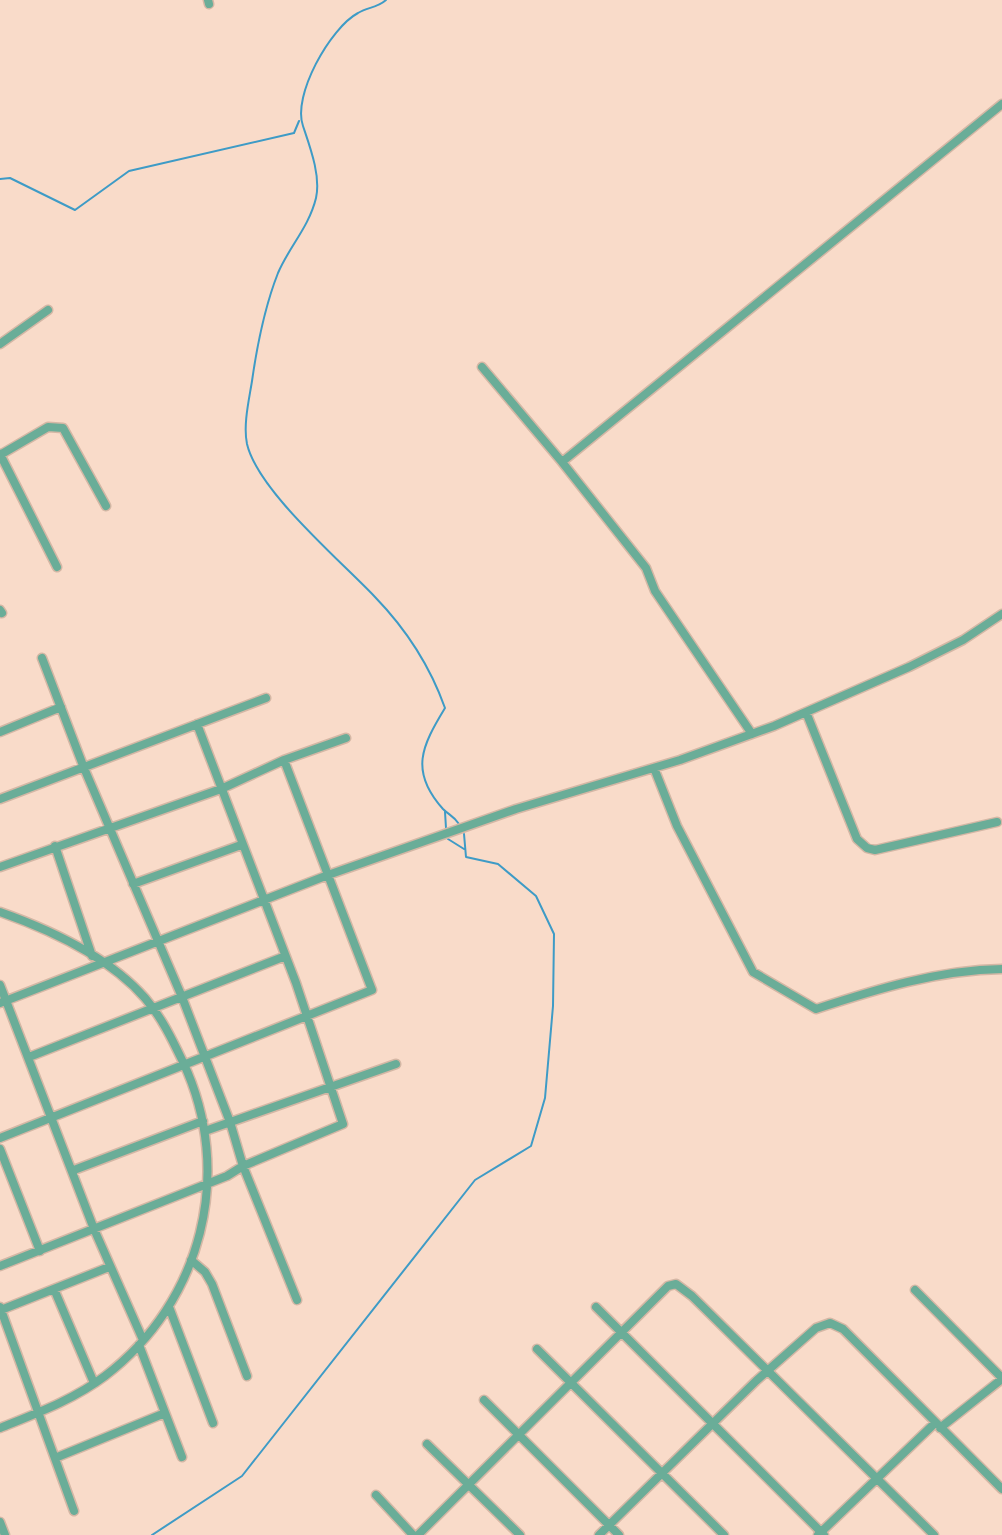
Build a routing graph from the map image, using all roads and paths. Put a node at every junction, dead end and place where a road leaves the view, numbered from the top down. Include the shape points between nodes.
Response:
1 (1002, 104) edge
2 (48, 310) dead end
3 (0, 344) edge
4 (482, 367) dead end
5 (0, 454) edge
6 (562, 462) junction
7 (106, 506) dead end
8 (57, 567) dead end
9 (1002, 614) edge
10 (42, 658) dead end
11 (266, 698) dead end
12 (61, 708) junction
13 (806, 712) junction
14 (197, 724) junction
15 (0, 732) edge
16 (752, 734) junction
17 (346, 738) dead end
18 (284, 760) junction
19 (84, 768) junction
20 (654, 768) junction
21 (220, 789) junction
22 (0, 799) edge
23 (997, 822) dead end
24 (110, 827) junction
25 (241, 845) junction
26 (55, 846) junction
27 (0, 867) edge
28 (328, 875) junction
29 (133, 884) junction
30 (263, 899) junction
31 (0, 912) edge
32 (157, 941) junction
33 (92, 956) junction
34 (284, 957) junction
35 (103, 962) junction
36 (1002, 969) edge
37 (0, 985) edge
38 (182, 997) junction
39 (3, 1002) edge
40 (153, 1008) junction
41 (307, 1015) junction
42 (205, 1054) junction
43 (29, 1057) junction
44 (184, 1064) junction
45 (396, 1064) dead end
46 (331, 1086) junction
47 (52, 1115) junction
48 (203, 1121) junction
49 (230, 1122) junction
50 (205, 1131) junction
51 (0, 1138) edge
52 (0, 1149) edge
53 (243, 1166) junction
54 (74, 1170) junction
55 (209, 1183) junction
56 (94, 1229) junction
57 (40, 1251) junction
58 (191, 1261) junction
59 (0, 1266) edge
60 (109, 1267) junction
61 (54, 1289) junction
62 (915, 1290) dead end
63 (297, 1300) dead end
64 (169, 1307) junction
65 (596, 1307) dead end
66 (1, 1309) edge
67 (621, 1332) junction
68 (141, 1343) junction
69 (537, 1349) dead end
70 (770, 1371) junction
71 (247, 1376) dead end
72 (1002, 1379) edge
73 (570, 1381) junction
74 (94, 1384) junction
75 (484, 1400) dead end
76 (39, 1412) junction
77 (165, 1413) junction
78 (213, 1423) dead end
79 (715, 1423) junction
80 (937, 1426) junction
81 (0, 1427) edge
82 (517, 1434) junction
83 (427, 1444) dead end
84 (182, 1457) dead end
85 (55, 1458) junction
86 (663, 1475) junction
87 (876, 1481) junction
88 (467, 1484) junction
89 (1002, 1489) edge
90 (376, 1495) dead end
91 (74, 1511) dead end
92 (0, 1522) edge
93 (609, 1525) junction
94 (821, 1534) edge
95 (5, 1535) edge
96 (416, 1535) edge
97 (520, 1535) edge
98 (599, 1535) edge
99 (620, 1535) edge
100 (724, 1535) edge
101 (933, 1535) edge

1 - 6 street
2 - 3 street
4 - 6 street
5 - 7 street via 48,427 63,428
5 - 8 street
6 - 16 street via 646,568 655,592
9 - 13 street via 963,640
10 - 12 street
11 - 14 street
12 - 15 street
12 - 19 street
13 - 16 street
13 - 23 street via 857,839 867,848 875,850
14 - 19 street
14 - 21 street
16 - 20 street
17 - 18 street
18 - 21 street
18 - 28 street
19 - 22 street
19 - 24 street
20 - 28 street via 516,809
20 - 36 street via 677,826 753,972 816,1009 890,985 965,969
21 - 24 street
21 - 25 street
24 - 26 street
24 - 29 street
25 - 29 street
25 - 30 street
26 - 27 street
26 - 33 street
28 - 30 street
28 - 41 street via 372,990
29 - 32 street
30 - 32 street
30 - 34 street
31 - 33 street
32 - 35 street
32 - 38 street
33 - 35 street
34 - 38 street
34 - 41 street
35 - 39 street
35 - 40 street
37 - 39 street
38 - 40 street
38 - 42 street
39 - 43 street
40 - 43 street
40 - 44 street
41 - 42 street
41 - 46 street
42 - 44 street
42 - 49 street
43 - 47 street
44 - 47 street
44 - 48 street
45 - 46 street
46 - 49 street
46 - 53 street via 343,1124
47 - 51 street
47 - 54 street
48 - 50 street
48 - 54 street
49 - 50 street
49 - 53 street
50 - 55 street
52 - 57 street
53 - 55 street
53 - 63 street
54 - 56 street
55 - 56 street
55 - 58 street
56 - 57 street
56 - 60 street
57 - 59 street
58 - 64 street
58 - 71 street via 212,1284
60 - 61 street
60 - 68 street
61 - 66 street
61 - 74 street
62 - 72 street
64 - 68 street
64 - 78 street
65 - 67 street
66 - 76 street
67 - 70 street via 668,1286 676,1284
67 - 73 street
67 - 79 street
68 - 74 street
68 - 77 street
69 - 73 street
70 - 79 street
70 - 80 street via 816,1328 835,1324
70 - 87 street
72 - 80 street
73 - 82 street
73 - 86 street
74 - 76 street
75 - 82 street
76 - 81 street
76 - 85 street
77 - 84 street
77 - 85 street
79 - 86 street
79 - 94 street
80 - 87 street
80 - 89 street
82 - 88 street
82 - 93 street
83 - 88 street
85 - 91 street
86 - 93 street
86 - 100 street
87 - 94 street
87 - 101 street
88 - 96 street
88 - 97 street
90 - 96 street
92 - 95 street
93 - 98 street
93 - 99 street

